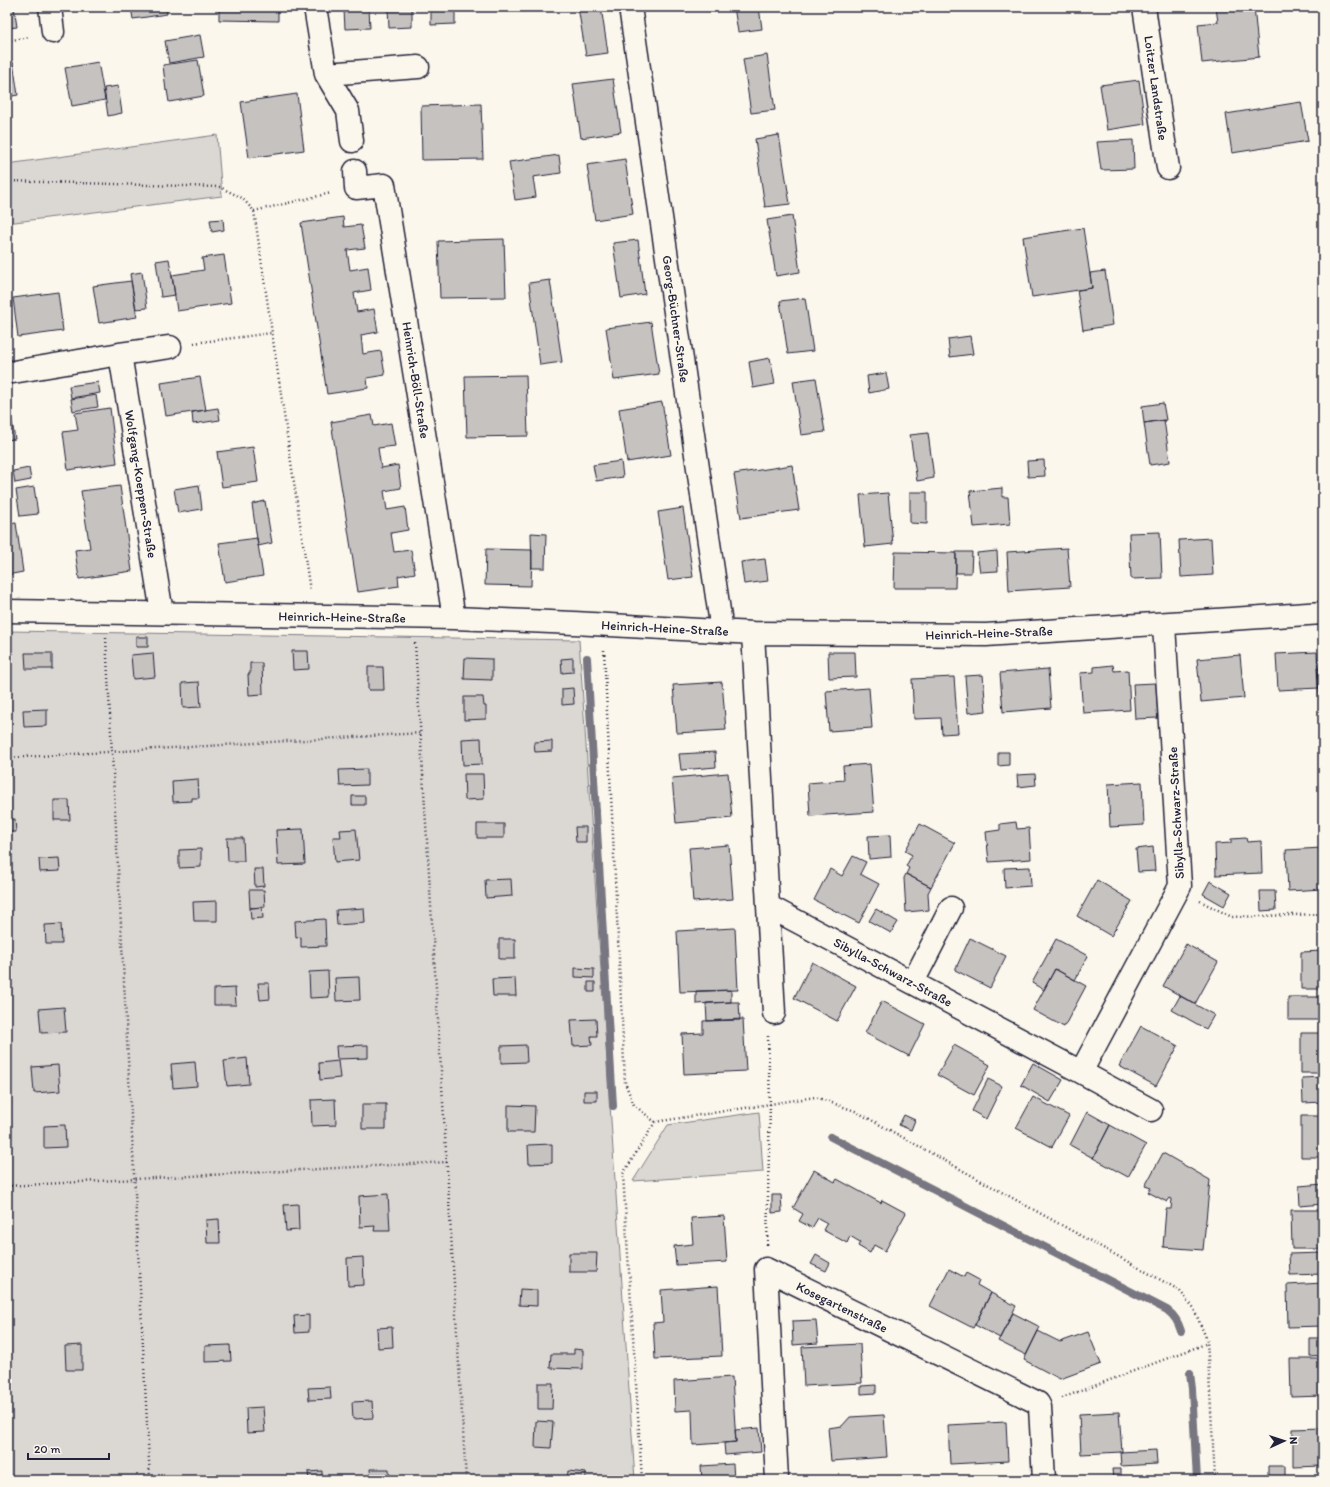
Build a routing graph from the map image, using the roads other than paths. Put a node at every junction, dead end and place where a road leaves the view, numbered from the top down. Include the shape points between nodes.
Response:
1 (50, 7) edge
2 (315, 7) edge
3 (630, 7) edge
4 (1144, 7) edge
5 (53, 32) dead end
6 (418, 67) dead end
7 (326, 74) junction
8 (352, 141) dead end
9 (1168, 168) dead end
10 (356, 180) road end
11 (170, 346) road end
12 (120, 354) junction
13 (7, 373) edge
14 (7, 611) edge
15 (162, 613) junction
16 (1323, 614) edge
17 (454, 618) junction
18 (1164, 625) junction
19 (722, 631) junction
20 (753, 633) junction
21 (768, 906) junction
22 (951, 908) dead end
23 (913, 982) junction
24 (774, 1013) road end
25 (1081, 1072) junction
26 (1151, 1110) dead end
27 (777, 1480) edge
28 (1044, 1480) edge

1 - 5 street
2 - 7 street
3 - 19 street, Georg-Büchner-Straße
4 - 9 street, Loitzer Landstraße
6 - 7 street
7 - 8 street via 348,111
10 - 17 street, Heinrich-Böll-Straße via 384,185
11 - 12 street
12 - 13 street
12 - 15 street, Wolfgang-Koeppen-Straße
14 - 15 street, Heinrich-Heine-Straße
15 - 17 street, Heinrich-Heine-Straße
16 - 18 street, Heinrich-Heine-Straße
17 - 19 street, Heinrich-Heine-Straße
18 - 20 street, Heinrich-Heine-Straße via 986,635
18 - 25 street, Sibylla-Schwarz-Straße via 1180,886
19 - 20 street, Heinrich-Heine-Straße
20 - 21 street
21 - 23 street, Sibylla-Schwarz-Straße
21 - 24 street
22 - 23 street
23 - 25 street, Sibylla-Schwarz-Straße
25 - 26 street, Sibylla-Schwarz-Straße
27 - 28 street, Kosegartenstraße via 766,1269 1038,1403

